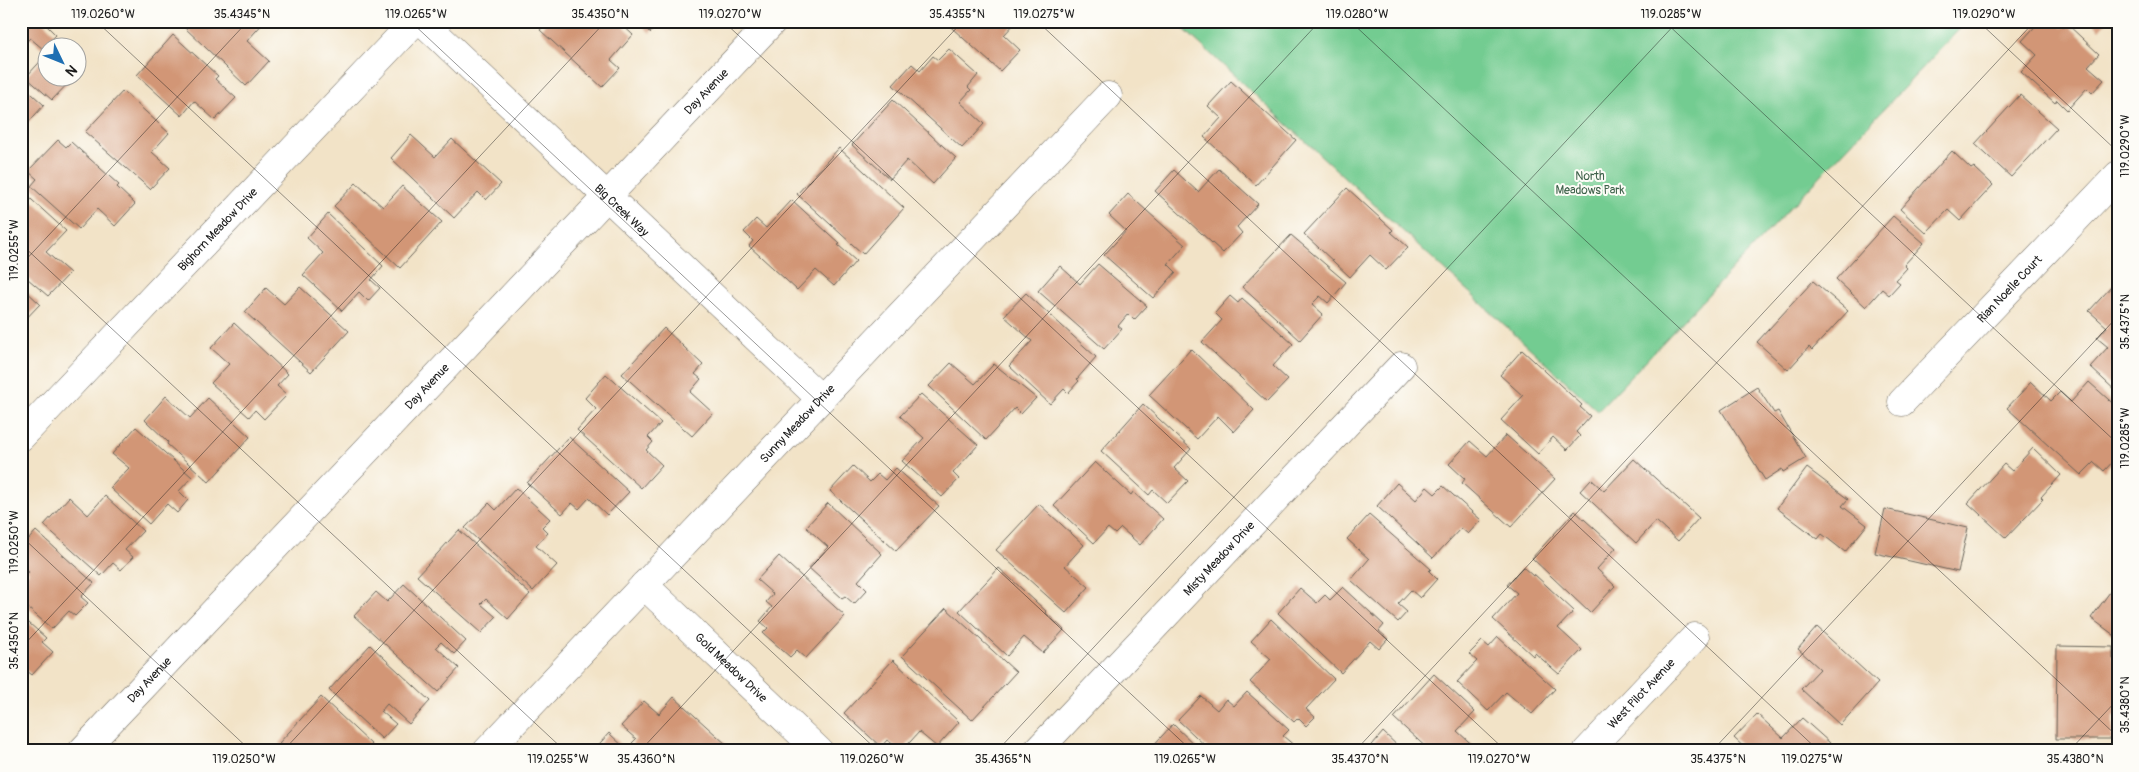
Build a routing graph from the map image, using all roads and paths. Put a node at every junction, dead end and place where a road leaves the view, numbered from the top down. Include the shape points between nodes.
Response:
1 (415, 21) edge
2 (422, 21) edge
3 (774, 21) edge
4 (1108, 96) dead end
5 (2118, 175) edge
6 (607, 197) junction
7 (1401, 366) dead end
8 (821, 399) junction
9 (1902, 402) dead end
10 (21, 437) edge
11 (644, 585) junction
12 (1695, 637) dead end
13 (82, 751) edge
14 (487, 751) edge
15 (819, 751) edge
16 (1037, 751) edge
17 (1587, 751) edge

1 - 10 street, Bighorn Meadow Drive
2 - 6 street, Big Creek Way
3 - 6 street, Day Avenue
4 - 8 street, Sunny Meadow Drive
5 - 9 street, Rian Noelle Court
6 - 8 street, Big Creek Way
6 - 13 street, Day Avenue
7 - 16 street, Misty Meadow Drive
8 - 11 street, Sunny Meadow Drive
11 - 14 street, Sunny Meadow Drive
11 - 15 street, Gold Meadow Drive
12 - 17 street, West Pilot Avenue

